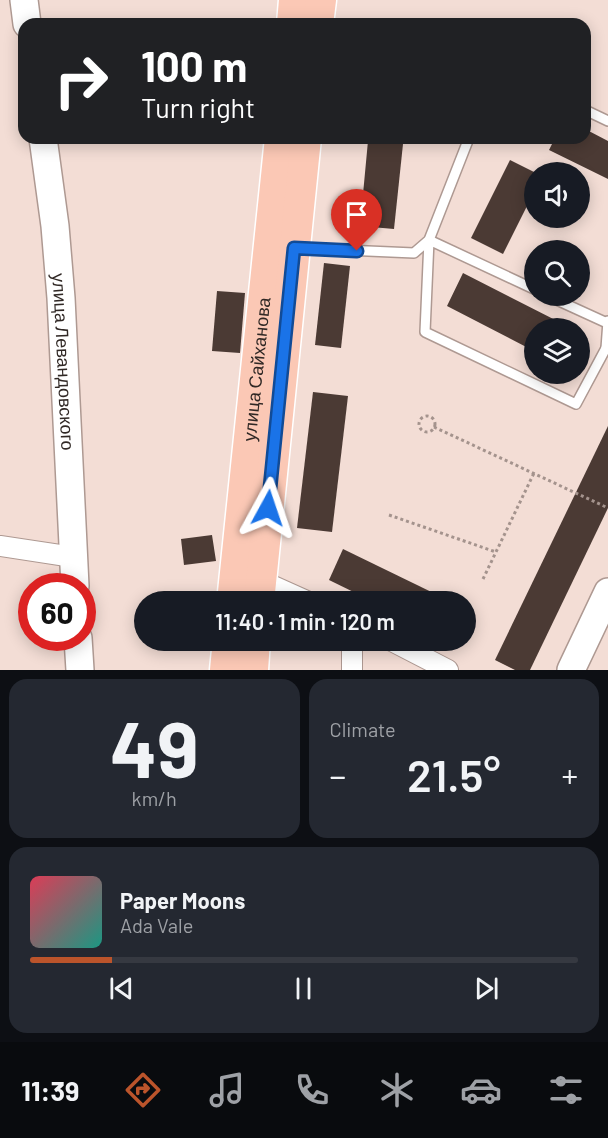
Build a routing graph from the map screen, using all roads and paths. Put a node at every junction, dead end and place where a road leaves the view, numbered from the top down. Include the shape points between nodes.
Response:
1 (24, 0) edge
2 (294, 0) edge
3 (321, 0) edge
4 (26, 18) edge
5 (292, 18) edge
6 (319, 18) edge
7 (591, 113) edge
8 (608, 122) edge
9 (44, 144) edge
10 (280, 144) edge
11 (305, 144) edge
12 (467, 144) edge
13 (429, 240) junction
14 (294, 248) junction
15 (524, 284) edge
16 (571, 306) edge
17 (608, 322) edge
18 (607, 349) edge
19 (434, 427) junction
20 (534, 473) junction
21 (608, 508) edge
22 (389, 515) dead end
23 (0, 546) edge
24 (496, 552) junction
25 (73, 557) junction
26 (74, 573) edge
27 (483, 579) dead end
28 (246, 590) edge
29 (608, 592) edge
30 (79, 651) edge
31 (227, 651) edge
32 (254, 651) edge
33 (352, 651) edge
34 (411, 651) edge
35 (80, 670) edge
36 (225, 670) edge
37 (253, 670) edge
38 (352, 670) edge
39 (448, 670) edge
40 (570, 670) edge

1 - 4 street
2 - 5 main road
3 - 6 main road
7 - 8 lane
9 - 25 street, улица Левандовского via 61,298
10 - 28 main road, улица Сайханова
11 - 14 main road, улица Сайханова
12 - 13 lane
13 - 14 lane via 414,253
13 - 15 lane
13 - 18 lane via 425,332 576,404
14 - 28 main road, улица Сайханова
16 - 17 lane
17 - 18 lane
19 - 19 path via 430,416 419,421 424,431
19 - 20 path
20 - 21 path
20 - 24 path
22 - 24 path
23 - 25 street
24 - 27 path
25 - 26 street, улица Левандовского
29 - 40 street
30 - 35 street
31 - 36 main road
32 - 37 main road
33 - 38 street
34 - 39 street

